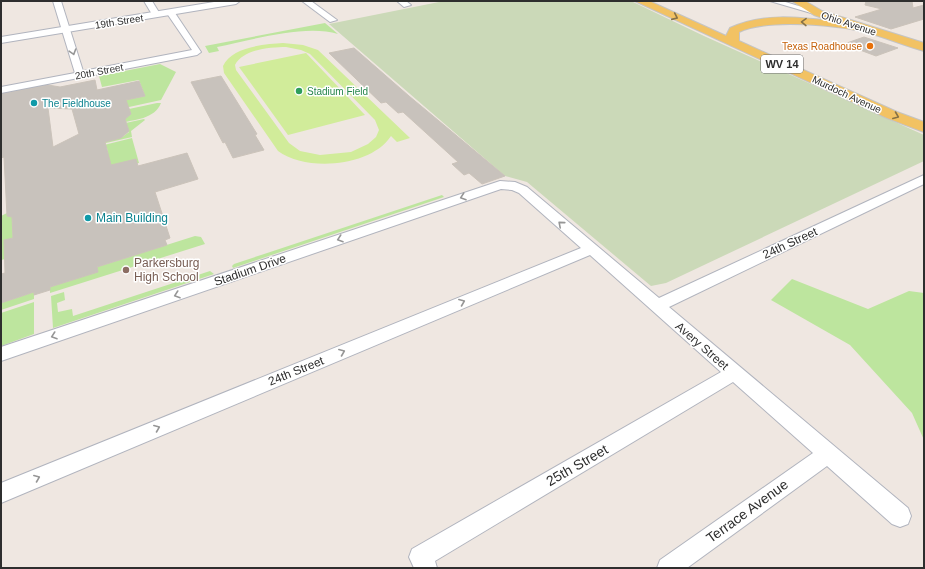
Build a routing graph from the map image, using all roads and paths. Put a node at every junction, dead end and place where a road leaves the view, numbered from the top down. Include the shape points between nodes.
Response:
1 (57, 1) edge
2 (148, 1) edge
3 (236, 1) edge
4 (306, 1) edge
5 (640, 1) edge
6 (774, 1) edge
7 (797, 1) edge
8 (170, 12) junction
9 (818, 13) junction
10 (156, 14) junction
11 (333, 20) dead end
12 (66, 30) junction
13 (870, 30) junction
14 (1, 40) edge
15 (734, 44) junction
16 (924, 47) edge
17 (80, 75) junction
18 (1, 90) edge
19 (924, 127) edge
20 (924, 179) edge
21 (500, 185) joint
22 (590, 250) junction
23 (656, 306) junction
24 (1, 354) edge
25 (734, 374) junction
26 (827, 454) junction
27 (1, 492) edge
28 (900, 516) dead end
29 (423, 562) edge
30 (668, 568) edge

1 - 12 street
2 - 10 street
3 - 8 street, 19th Street
4 - 11 street
5 -> 15 main road, Murdoch Avenue / WV 14
6 - 9 street, Ohio Avenue
7 - 9 main road
8 - 10 street, 19th Street
8 - 17 street, 20th Street via 197,52
9 - 13 main road, Ohio Avenue
10 - 12 street, 19th Street
12 - 14 street, 19th Street
12 -> 17 street
13 -> 15 main road via 813,22 761,22 734,30
13 - 16 main road, Ohio Avenue
15 -> 19 main road, Murdoch Avenue / WV 14
17 - 18 street, 20th Street
20 - 23 street, 24th Street
22 -> 21 street, Avery Street via 523,190 515,186
21 -> 24 street, Stadium Drive
22 - 23 street, Avery Street
27 -> 22 street, 24th Street
23 - 25 street, Avery Street
25 - 26 street, Avery Street
25 - 29 street, 25th Street
26 - 28 street, Avery Street
26 - 30 street, Terrace Avenue

